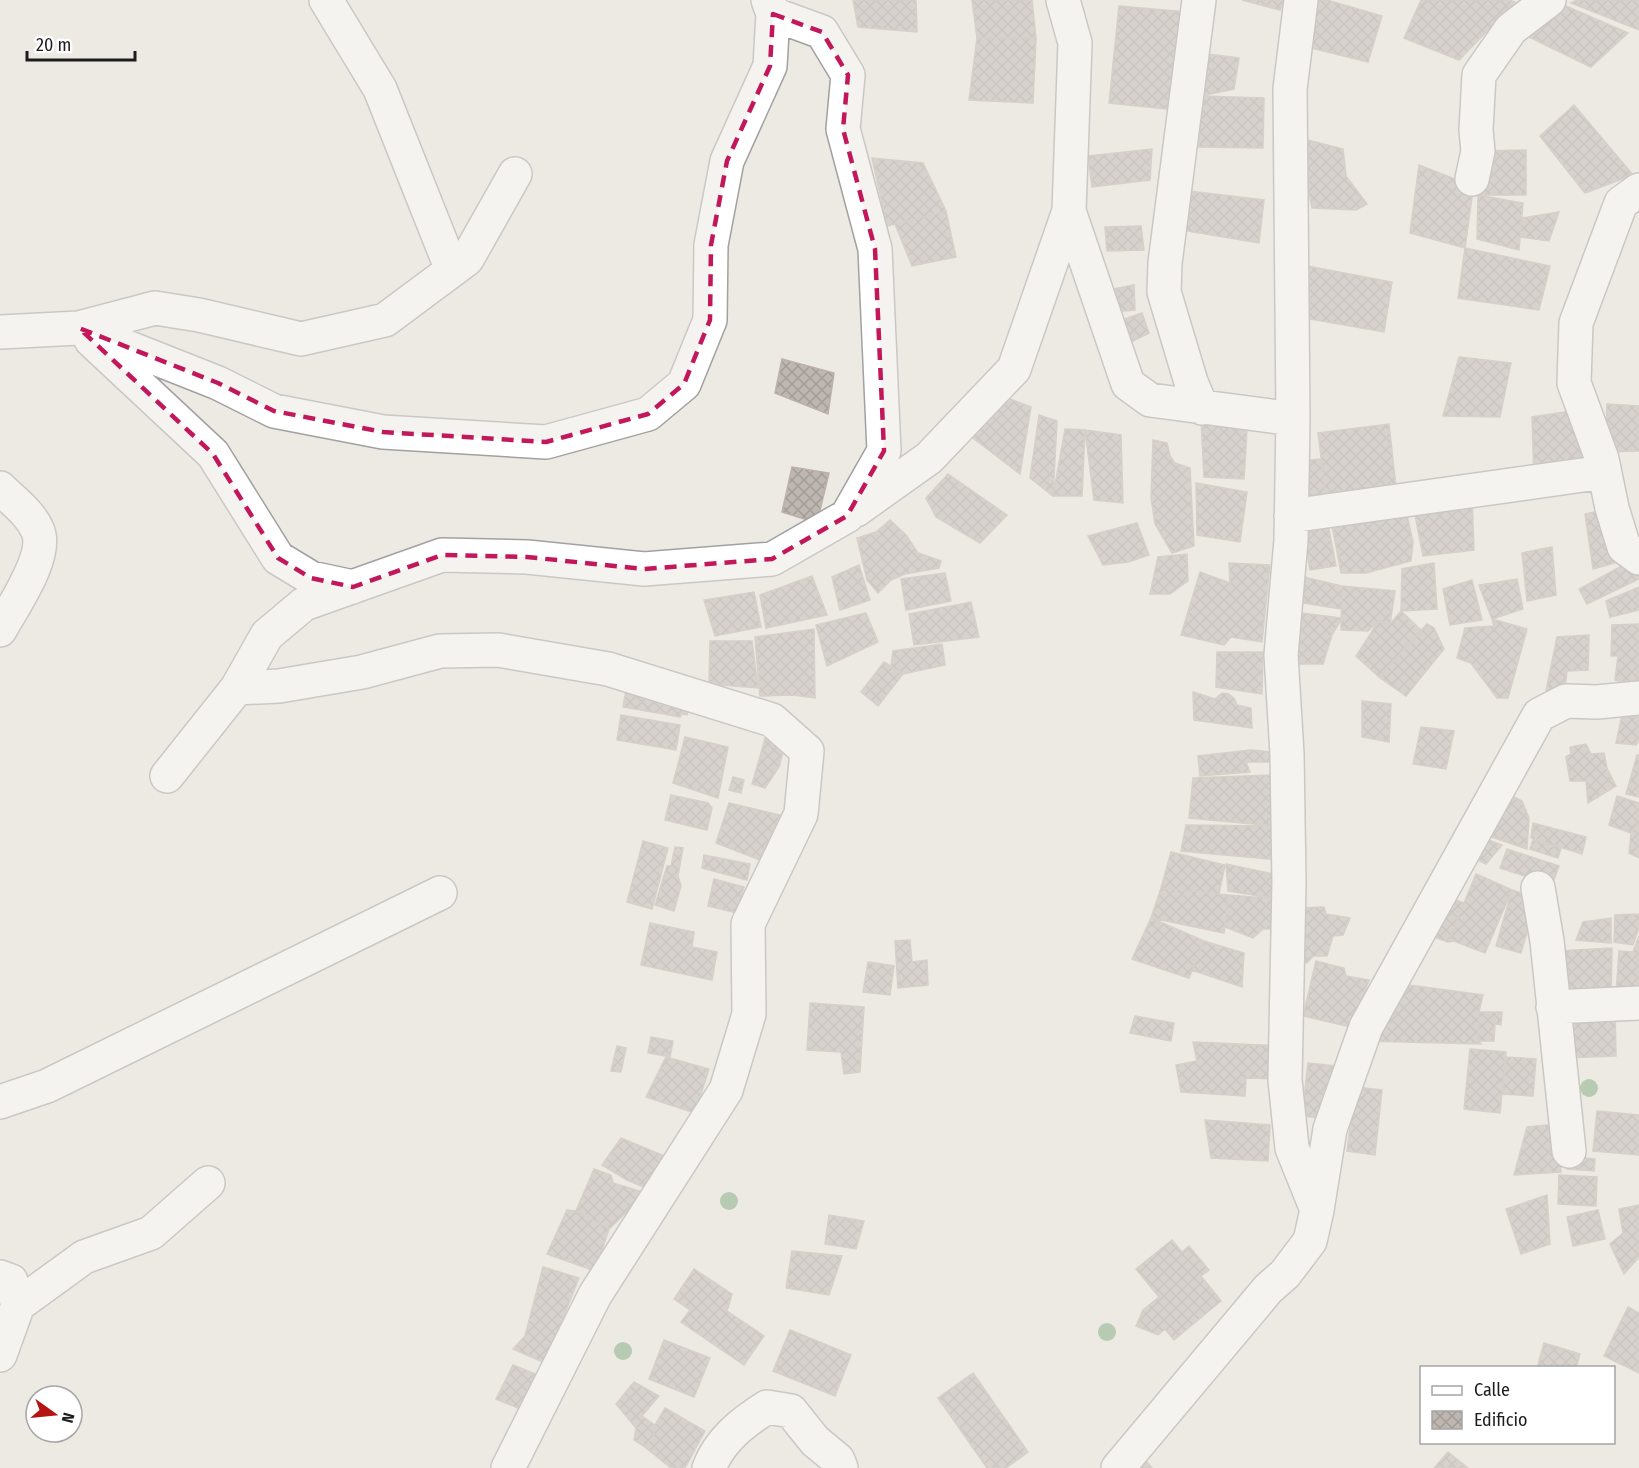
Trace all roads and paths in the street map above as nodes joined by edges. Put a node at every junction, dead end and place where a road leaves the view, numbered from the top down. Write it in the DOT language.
graph roads {
  1 [pos="326,0"];
  2 [pos="1063,0"];
  3 [pos="1198,0"];
  4 [pos="1301,0"];
  5 [pos="1549,0"];
  6 [pos="771,7"];
  7 [pos="515,174"];
  8 [pos="1472,179"];
  9 [pos="1639,190"];
  10 [pos="1069,211"];
  11 [pos="452,270"];
  12 [pos="79,328"];
  13 [pos="0,332"];
  14 [pos="1202,408"];
  15 [pos="1293,419"];
  16 [pos="1604,472"];
  17 [pos="0,488"];
  18 [pos="847,516"];
  19 [pos="1291,516"];
  20 [pos="1639,558"];
  21 [pos="353,587"];
  22 [pos="0,630"];
  23 [pos="237,688"];
  24 [pos="1639,698"];
  25 [pos="167,776"];
  26 [pos="1538,888"];
  27 [pos="440,893"];
  28 [pos="1639,1003"];
  29 [pos="1553,1007"];
  30 [pos="0,1102"];
  31 [pos="1569,1151"];
  32 [pos="208,1183"];
  33 [pos="1317,1210"];
  34 [pos="0,1277"];
  35 [pos="18,1305"];
  36 [pos="0,1355"];
  37 [pos="508,1468"];
  38 [pos="709,1468"];
  39 [pos="841,1468"];
  40 [pos="1118,1468"];
  1 -- 11 [label="street"];
  2 -- 10 [label="street"];
  3 -- 14 [label="street"];
  4 -- 15 [label="street"];
  5 -- 8 [label="street"];
  6 -- 12 [label="street"];
  6 -- 18 [label="street"];
  7 -- 11 [label="street"];
  9 -- 16 [label="street"];
  10 -- 14 [label="street"];
  10 -- 18 [label="street"];
  11 -- 12 [label="street"];
  12 -- 13 [label="street"];
  12 -- 21 [label="street"];
  14 -- 15 [label="street"];
  15 -- 19 [label="street"];
  16 -- 19 [label="street"];
  16 -- 20 [label="street"];
  17 -- 22 [label="street"];
  18 -- 21 [label="street"];
  19 -- 33 [label="street"];
  21 -- 23 [label="street"];
  23 -- 25 [label="street"];
  23 -- 37 [label="street"];
  24 -- 33 [label="street"];
  26 -- 29 [label="street"];
  27 -- 30 [label="street"];
  28 -- 29 [label="street"];
  29 -- 31 [label="street"];
  32 -- 35 [label="street"];
  33 -- 40 [label="street"];
  34 -- 35 [label="street"];
  35 -- 36 [label="street"];
  38 -- 39 [label="street"];
}
